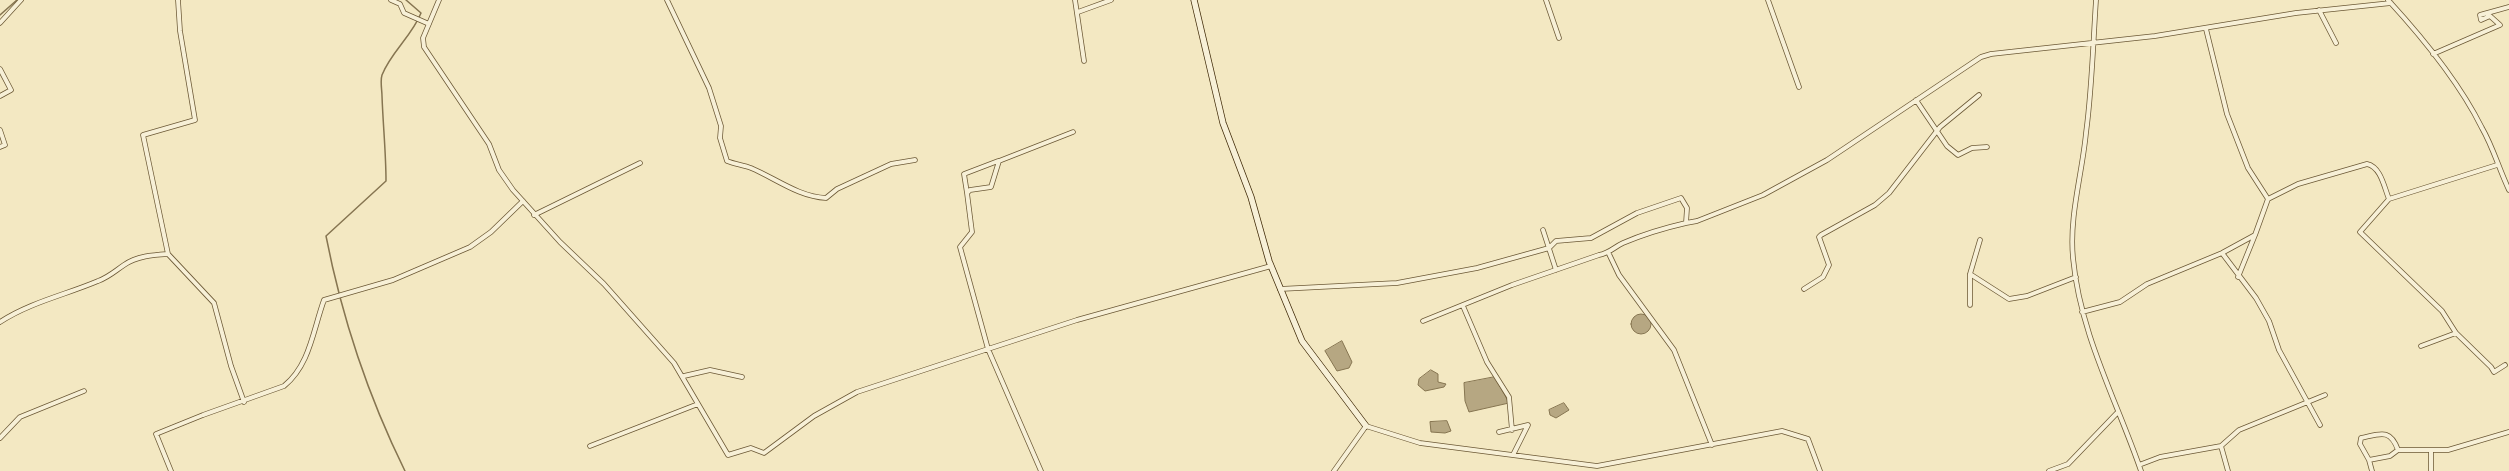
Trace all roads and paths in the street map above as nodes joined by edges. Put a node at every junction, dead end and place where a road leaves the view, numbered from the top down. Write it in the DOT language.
graph roads {
  1 [pos="21,0"];
  2 [pos="178,0"];
  3 [pos="391,0"];
  4 [pos="439,0"];
  5 [pos="667,0"];
  6 [pos="1075,0"];
  7 [pos="1111,0"];
  8 [pos="1194,0"];
  9 [pos="1546,0"];
  10 [pos="1768,0"];
  11 [pos="2096,0"];
  12 [pos="2389,1"];
  13 [pos="2509,7"];
  14 [pos="2319,10"];
  15 [pos="1078,12"];
  16 [pos="0,23"];
  17 [pos="429,24"];
  18 [pos="2206,29"];
  19 [pos="1559,38"];
  20 [pos="2093,41"];
  21 [pos="2336,43"];
  22 [pos="2433,54"];
  23 [pos="1084,61"];
  24 [pos="0,69"];
  25 [pos="1799,88"];
  26 [pos="1979,95"];
  27 [pos="0,96"];
  28 [pos="1916,100"];
  29 [pos="0,130"];
  30 [pos="1073,132"];
  31 [pos="1938,132"];
  32 [pos="0,147"];
  33 [pos="1987,147"];
  34 [pos="915,160"];
  35 [pos="999,161"];
  36 [pos="640,163"];
  37 [pos="2497,165"];
  38 [pos="2509,190"];
  39 [pos="967,193"];
  40 [pos="2268,199"];
  41 [pos="2389,199"];
  42 [pos="523,201"];
  43 [pos="534,215"];
  44 [pos="1686,223"];
  45 [pos="1543,230"];
  46 [pos="2255,235"];
  47 [pos="1980,240"];
  48 [pos="1549,248"];
  49 [pos="2222,253"];
  50 [pos="168,254"];
  51 [pos="1609,254"];
  52 [pos="1271,266"];
  53 [pos="1556,270"];
  54 [pos="1970,274"];
  55 [pos="2076,277"];
  56 [pos="2238,277"];
  57 [pos="1280,289"];
  58 [pos="1804,289"];
  59 [pos="1463,306"];
  60 [pos="1970,306"];
  61 [pos="2082,312"];
  62 [pos="1423,321"];
  63 [pos="0,322"];
  64 [pos="2456,333"];
  65 [pos="2421,346"];
  66 [pos="988,349"];
  67 [pos="2505,365"];
  68 [pos="684,376"];
  69 [pos="742,377"];
  70 [pos="84,391"];
  71 [pos="2325,395"];
  72 [pos="244,402"];
  73 [pos="698,404"];
  74 [pos="2308,404"];
  75 [pos="2117,413"];
  76 [pos="2320,425"];
  77 [pos="1366,426"];
  78 [pos="1512,430"];
  79 [pos="1499,432"];
  80 [pos="2509,432"];
  81 [pos="0,438"];
  82 [pos="1712,445"];
  83 [pos="590,446"];
  84 [pos="2221,446"];
  85 [pos="2398,450"];
  86 [pos="2431,450"];
  87 [pos="1513,455"];
  88 [pos="2369,460"];
  89 [pos="2139,465"];
  90 [pos="171,471"];
  91 [pos="1041,471"];
  92 [pos="1334,471"];
  93 [pos="1820,471"];
  94 [pos="2049,471"];
  95 [pos="2141,471"];
  96 [pos="2228,471"];
  97 [pos="2372,471"];
  98 [pos="2431,471"];
  1 -- 16 [label="street"];
  2 -- 50 [label="street"];
  3 -- 17 [label="street"];
  4 -- 17 [label="street"];
  5 -- 34 [label="street"];
  6 -- 15 [label="street"];
  7 -- 15 [label="street"];
  8 -- 52 [label="street"];
  9 -- 19 [label="street"];
  10 -- 25 [label="street"];
  11 -- 20 [label="street"];
  12 -- 14 [label="street"];
  12 -- 22 [label="street"];
  13 -- 22 [label="street"];
  14 -- 18 [label="street"];
  14 -- 21 [label="street"];
  15 -- 23 [label="street"];
  17 -- 42 [label="street"];
  18 -- 20 [label="street"];
  18 -- 40 [label="street"];
  20 -- 28 [label="street"];
  20 -- 55 [label="street"];
  22 -- 37 [label="street"];
  24 -- 27 [label="street"];
  26 -- 31 [label="street"];
  28 -- 31 [label="street"];
  28 -- 44 [label="street"];
  29 -- 32 [label="street"];
  30 -- 35 [label="street"];
  31 -- 33 [label="street"];
  31 -- 58 [label="street"];
  35 -- 39 [label="street"];
  35 -- 39 [label="street"];
  36 -- 43 [label="street"];
  37 -- 38 [label="street"];
  37 -- 41 [label="street"];
  39 -- 66 [label="street"];
  40 -- 41 [label="street"];
  40 -- 46 [label="street"];
  41 -- 64 [label="street"];
  42 -- 43 [label="street"];
  42 -- 72 [label="street"];
  43 -- 68 [label="street"];
  44 -- 48 [label="street"];
  44 -- 51 [label="street"];
  45 -- 48 [label="street"];
  46 -- 49 [label="street"];
  46 -- 56 [label="street"];
  47 -- 54 [label="street"];
  48 -- 53 [label="street"];
  48 -- 57 [label="street"];
  49 -- 56 [label="street"];
  49 -- 61 [label="street"];
  50 -- 63 [label="street"];
  50 -- 72 [label="street"];
  51 -- 53 [label="street"];
  51 -- 82 [label="street"];
  52 -- 57 [label="street"];
  52 -- 66 [label="street"];
  53 -- 59 [label="street"];
  54 -- 55 [label="street"];
  54 -- 60 [label="street"];
  55 -- 61 [label="street"];
  56 -- 74 [label="street"];
  57 -- 77 [label="street"];
  59 -- 62 [label="street"];
  59 -- 78 [label="street"];
  61 -- 75 [label="street"];
  64 -- 65 [label="street"];
  64 -- 67 [label="street"];
  66 -- 73 [label="street"];
  66 -- 91 [label="street"];
  68 -- 69 [label="street"];
  68 -- 73 [label="street"];
  70 -- 81 [label="street"];
  71 -- 74 [label="street"];
  72 -- 90 [label="street"];
  73 -- 83 [label="street"];
  74 -- 76 [label="street"];
  74 -- 84 [label="street"];
  75 -- 89 [label="street"];
  75 -- 94 [label="street"];
  77 -- 87 [label="street"];
  77 -- 92 [label="street"];
  78 -- 79 [label="street"];
  78 -- 87 [label="street"];
  80 -- 86 [label="street"];
  82 -- 87 [label="street"];
  82 -- 93 [label="street"];
  84 -- 89 [label="street"];
  84 -- 96 [label="street"];
  85 -- 86 [label="street"];
  85 -- 88 [label="street"];
  85 -- 88 [label="street"];
  86 -- 98 [label="street"];
  88 -- 97 [label="street"];
  89 -- 95 [label="street"];
}
